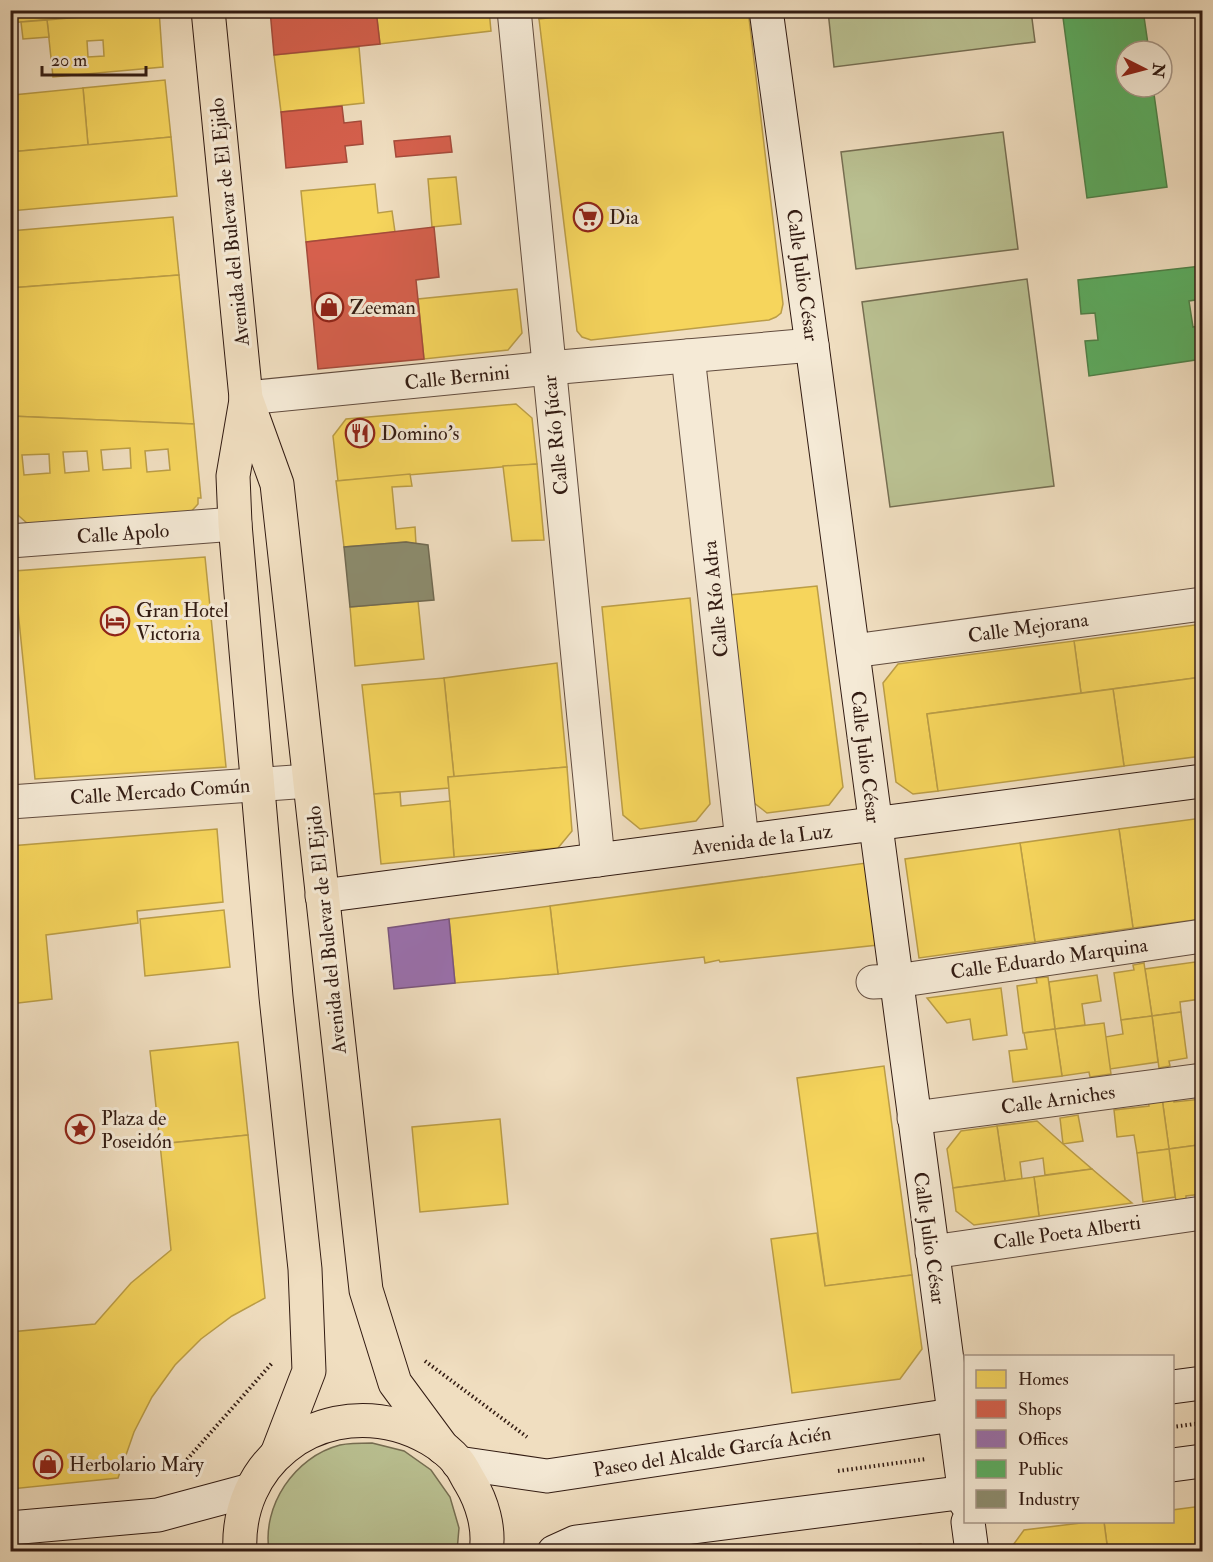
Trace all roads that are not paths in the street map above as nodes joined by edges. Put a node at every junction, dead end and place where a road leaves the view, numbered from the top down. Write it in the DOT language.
graph roads {
  1 [pos="208,10"];
  2 [pos="514,10"];
  3 [pos="766,10"];
  4 [pos="812,345"];
  5 [pos="688,356"];
  6 [pos="549,368"];
  7 [pos="246,398"];
  8 [pos="235,524"];
  9 [pos="10,541"];
  10 [pos="1203,604"];
  11 [pos="853,651"];
  12 [pos="309,781"];
  13 [pos="1203,781"];
  14 [pos="258,784"];
  15 [pos="10,802"];
  16 [pos="874,824"];
  17 [pos="742,842"];
  18 [pos="598,860"];
  19 [pos="322,896"];
  20 [pos="1203,936"];
  21 [pos="884,981"];
  22 [pos="1203,1080"];
  23 [pos="914,1118"];
  24 [pos="1203,1213"];
  25 [pos="932,1252"];
  26 [pos="1203,1383"];
  27 [pos="1174,1387"];
  28 [pos="960,1413"];
  29 [pos="277,1454"];
  30 [pos="451,1455"];
  31 [pos="1203,1461"];
  32 [pos="1174,1465"];
  33 [pos="964,1472"];
  34 [pos="251,1490"];
  35 [pos="964,1502"];
  36 [pos="969,1523"];
  37 [pos="10,1528"];
  38 [pos="240,1551"];
  39 [pos="486,1551"];
  40 [pos="554,1551"];
  41 [pos="972,1551"];
  1 -- 7 [label="main road, Avenida del Bulevar de El Ejido"];
  2 -- 6 [label="street, Calle Río Júcar"];
  3 -- 4 [label="street, Calle Julio César"];
  4 -- 5 [label="street, Calle Bernini"];
  4 -- 11 [label="street, Calle Julio César"];
  5 -- 6 [label="street, Calle Bernini"];
  5 -- 17 [label="street, Calle Río Adra"];
  6 -- 7 [label="street, Calle Bernini"];
  6 -- 18 [label="street, Calle Río Júcar"];
  7 -- 8 [label="main road, Avenida del Bulevar de El Ejido"];
  7 -- 12 [label="main road, Avenida del Bulevar de El Ejido"];
  8 -- 9 [label="street, Calle Apolo"];
  8 -- 14 [label="main road, Avenida del Bulevar de El Ejido"];
  10 -- 11 [label="street, Calle Mejorana"];
  11 -- 16 [label="street, Calle Julio César"];
  12 -- 14 [label="street, Calle Mercado Común"];
  12 -- 19 [label="main road, Avenida del Bulevar de El Ejido"];
  13 -- 16 [label="street, Avenida de la Luz"];
  14 -- 15 [label="street, Calle Mercado Común"];
  14 -- 29 [label="main road, Avenida del Bulevar de El Ejido"];
  16 -- 17 [label="street, Avenida de la Luz"];
  16 -- 21 [label="street, Calle Julio César"];
  17 -- 18 [label="street, Avenida de la Luz"];
  18 -- 19 [label="street, Avenida de la Luz"];
  19 -- 30 [label="main road, Avenida del Bulevar de El Ejido"];
  20 -- 21 [label="street, Calle Eduardo Marquina"];
  21 -- 23 [label="street, Calle Julio César"];
  22 -- 23 [label="street, Calle Arniches"];
  23 -- 25 [label="street, Calle Julio César"];
  24 -- 25 [label="street, Calle Poeta Alberti"];
  25 -- 28 [label="street, Calle Julio César"];
  26 -- 27 [label="street"];
  28 -- 30 [label="street, Paseo del Alcalde García Acién"];
  28 -- 33 [label="street, Calle Julio César"];
  29 -- 30 [label="main road"];
  29 -- 34 [label="main road"];
  30 -- 39 [label="main road, Avenida del Bulevar de El Ejido"];
  31 -- 32 [label="street"];
  34 -- 37 [label="street"];
  34 -- 38 [label="main road"];
  35 -- 40 [label="street"];
  36 -- 41 [label="street, Calle Julio César"];
}
